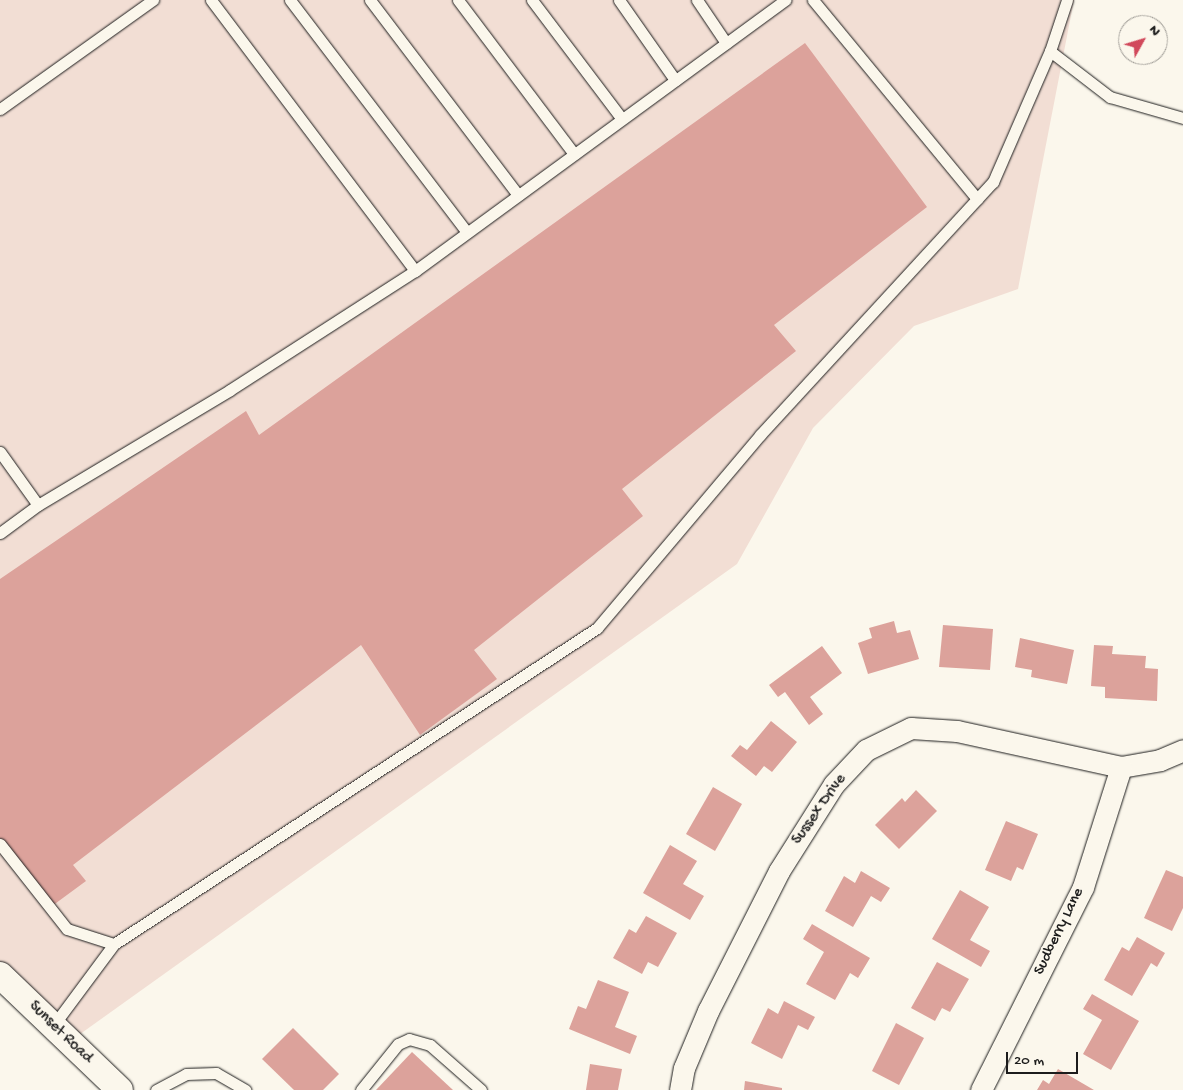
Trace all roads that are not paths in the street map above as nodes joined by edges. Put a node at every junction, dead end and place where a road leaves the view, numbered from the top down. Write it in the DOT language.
graph roads {
  1 [pos="153,0"];
  2 [pos="211,0"];
  3 [pos="290,0"];
  4 [pos="370,0"];
  5 [pos="458,0"];
  6 [pos="532,0"];
  7 [pos="619,0"];
  8 [pos="697,0"];
  9 [pos="812,0"];
  10 [pos="1067,0"];
  11 [pos="779,2"];
  12 [pos="726,43"];
  13 [pos="1050,52"];
  14 [pos="675,80"];
  15 [pos="0,109"];
  16 [pos="1183,118"];
  17 [pos="622,119"];
  18 [pos="574,154"];
  19 [pos="518,195"];
  20 [pos="977,199"];
  21 [pos="468,232"];
  22 [pos="415,271"];
  23 [pos="0,452"];
  24 [pos="38,505"];
  25 [pos="0,533"];
  26 [pos="1183,750"];
  27 [pos="1121,767"];
  28 [pos="0,844"];
  29 [pos="114,944"];
  30 [pos="0,975"];
  31 [pos="53,1026"];
  32 [pos="120,1090"];
  33 [pos="156,1090"];
  34 [pos="244,1090"];
  35 [pos="361,1090"];
  36 [pos="481,1090"];
  37 [pos="680,1090"];
  38 [pos="981,1090"];
  1 -- 15 [label="lane"];
  2 -- 22 [label="lane"];
  3 -- 21 [label="lane"];
  4 -- 19 [label="lane"];
  5 -- 18 [label="lane"];
  6 -- 17 [label="lane"];
  7 -- 14 [label="lane"];
  8 -- 12 [label="lane"];
  9 -- 20 [label="lane"];
  10 -- 13 [label="lane"];
  11 -- 12 [label="lane"];
  12 -- 14 [label="lane"];
  13 -- 16 [label="lane"];
  13 -- 20 [label="lane"];
  14 -- 17 [label="lane"];
  17 -- 18 [label="lane"];
  18 -- 19 [label="lane"];
  19 -- 21 [label="lane"];
  20 -- 29 [label="lane"];
  21 -- 22 [label="lane"];
  22 -- 24 [label="lane"];
  23 -- 24 [label="lane"];
  24 -- 25 [label="lane"];
  26 -- 27 [label="street, Sussex Drive"];
  27 -- 37 [label="street, Sussex Drive"];
  27 -- 38 [label="street, Sudberry Lane"];
  28 -- 29 [label="lane"];
  29 -- 31 [label="lane"];
  30 -- 31 [label="street, Sunset Road"];
  31 -- 32 [label="street, Sunset Road"];
  33 -- 34 [label="lane"];
  35 -- 36 [label="lane"];
}
